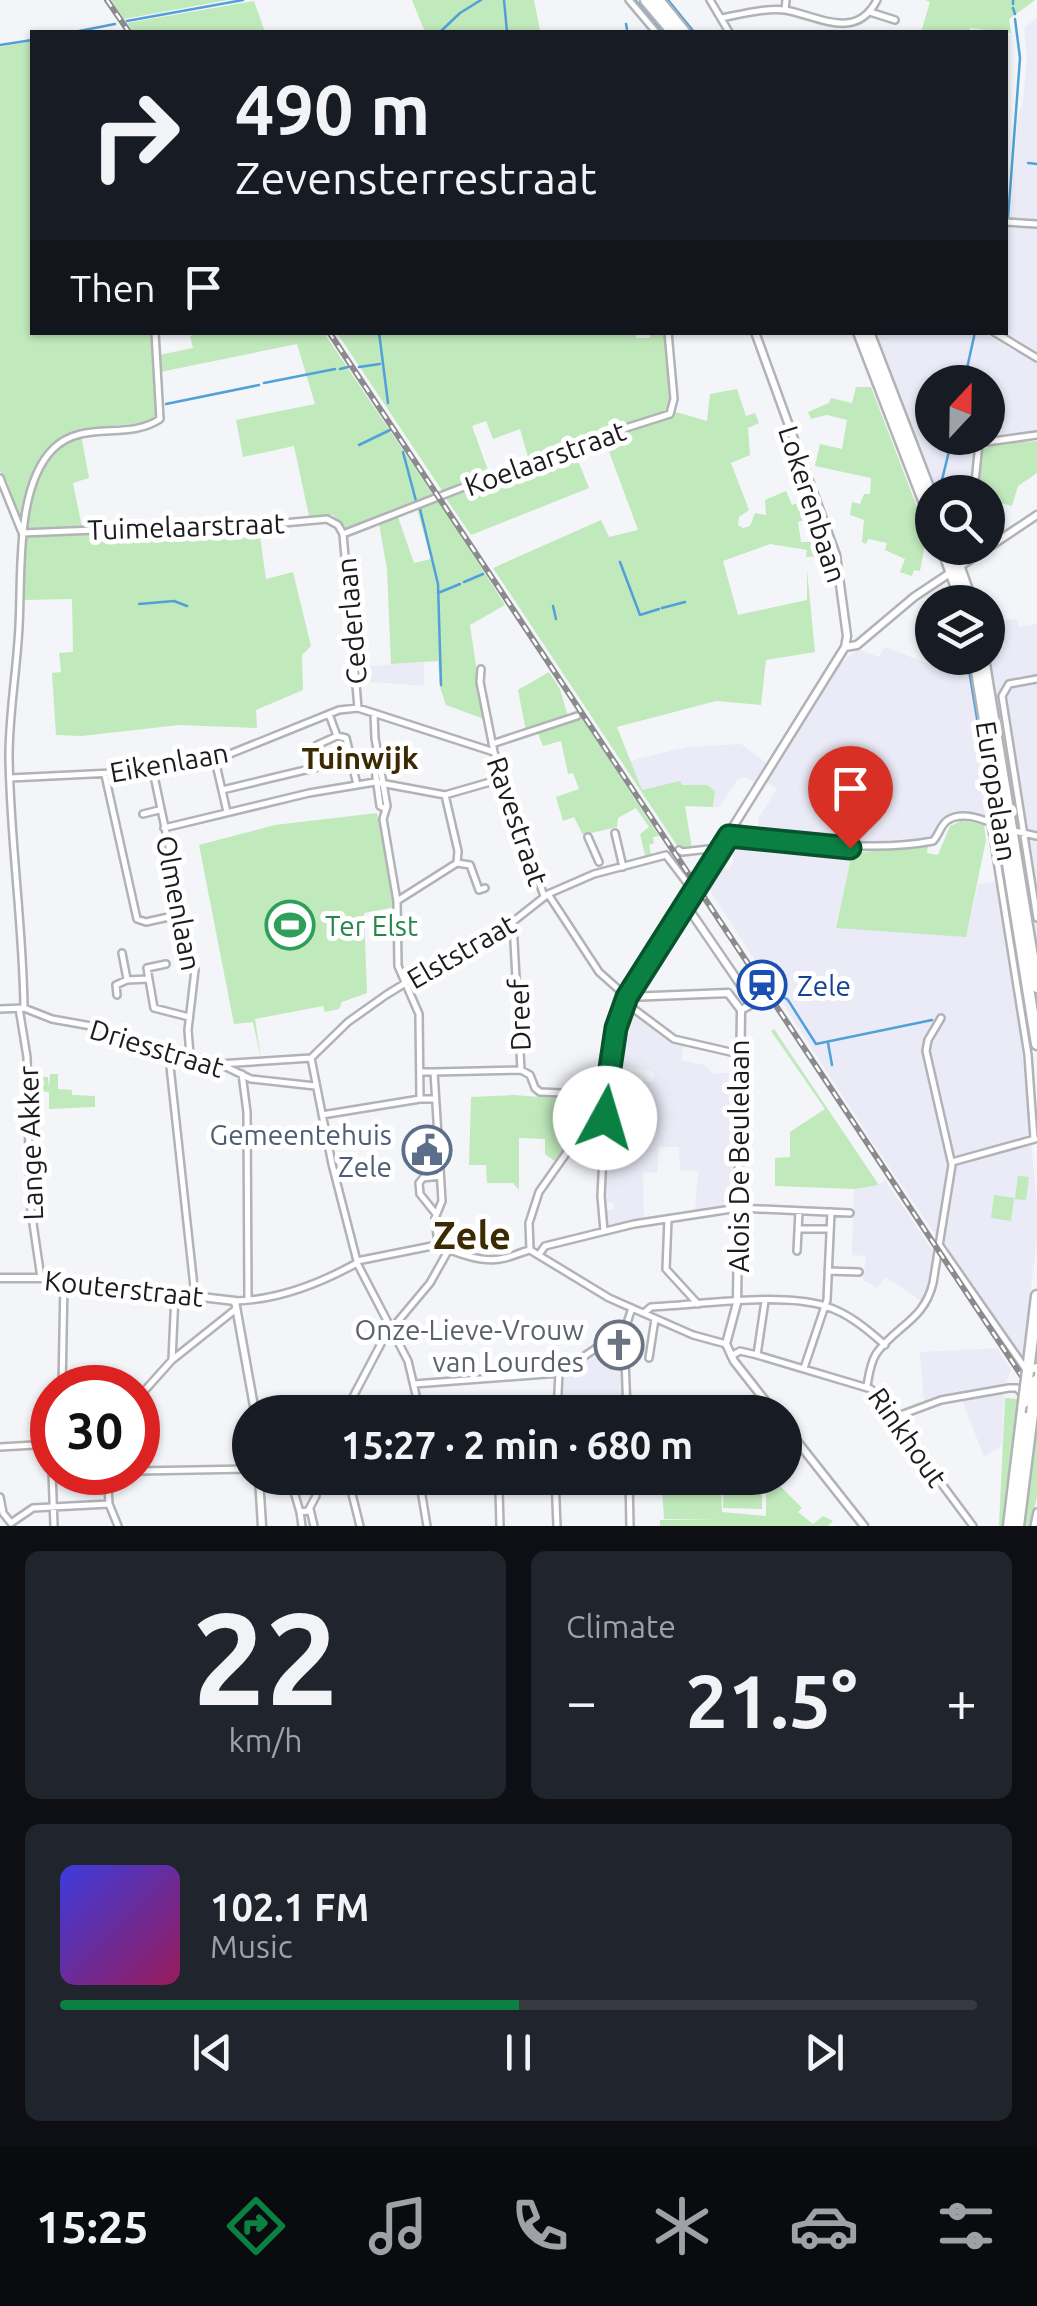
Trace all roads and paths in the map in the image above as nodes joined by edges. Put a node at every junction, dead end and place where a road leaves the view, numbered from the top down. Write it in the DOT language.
graph roads {
  1 [pos="629,0"];
  2 [pos="646,0"];
  3 [pos="658,0"];
  4 [pos="710,0"];
  5 [pos="786,0"];
  6 [pos="878,0"];
  7 [pos="785,10"];
  8 [pos="870,12"];
  9 [pos="722,18"];
  10 [pos="895,20"];
  11 [pos="654,30"];
  12 [pos="671,30"];
  13 [pos="682,30"];
  14 [pos="727,30"];
  15 [pos="1008,222"];
  16 [pos="1037,224"];
  17 [pos="155,335"];
  18 [pos="668,335"];
  19 [pos="756,335"];
  20 [pos="860,335"];
  21 [pos="869,335"];
  22 [pos="999,335"];
  23 [pos="1037,358"];
  24 [pos="1037,435"];
  25 [pos="923,475"];
  26 [pos="976,475"];
  27 [pos="915,476"];
  28 [pos="0,478"];
  29 [pos="1037,515"];
  30 [pos="22,533"];
  31 [pos="343,534"];
  32 [pos="1005,534"];
  33 [pos="953,565"];
  34 [pos="955,565"];
  35 [pos="959,565"];
  36 [pos="955,568"];
  37 [pos="958,585"];
  38 [pos="962,585"];
  39 [pos="845,647"];
  40 [pos="480,669"];
  41 [pos="977,675"];
  42 [pos="985,675"];
  43 [pos="1037,679"];
  44 [pos="358,708"];
  45 [pos="328,714"];
  46 [pos="374,714"];
  47 [pos="577,716"];
  48 [pos="337,736"];
  49 [pos="492,744"];
  50 [pos="317,745"];
  51 [pos="494,752"];
  52 [pos="378,758"];
  53 [pos="215,760"];
  54 [pos="350,760"];
  55 [pos="153,771"];
  56 [pos="105,774"];
  57 [pos="243,775"];
  58 [pos="10,778"];
  59 [pos="504,778"];
  60 [pos="375,782"];
  61 [pos="384,782"];
  62 [pos="356,785"];
  63 [pos="250,786"];
  64 [pos="222,790"];
  65 [pos="445,794"];
  66 [pos="384,808"];
  67 [pos="160,810"];
  68 [pos="228,812"];
  69 [pos="143,814"];
  70 [pos="164,828"];
  71 [pos="1007,828"];
  72 [pos="615,833"];
  73 [pos="729,836"];
  74 [pos="1037,836"];
  75 [pos="588,837"];
  76 [pos="722,848"];
  77 [pos="679,850"];
  78 [pos="457,862"];
  79 [pos="600,867"];
  80 [pos="622,867"];
  81 [pos="485,888"];
  82 [pos="694,893"];
  83 [pos="546,896"];
  84 [pos="398,901"];
  85 [pos="686,905"];
  86 [pos="182,914"];
  87 [pos="1037,918"];
  88 [pos="513,924"];
  89 [pos="122,953"];
  90 [pos="166,964"];
  91 [pos="148,978"];
  92 [pos="127,980"];
  93 [pos="407,981"];
  94 [pos="739,984"];
  95 [pos="1037,987"];
  96 [pos="728,992"];
  97 [pos="117,995"];
  98 [pos="626,1000"];
  99 [pos="21,1008"];
  100 [pos="0,1009"];
  101 [pos="741,1010"];
  102 [pos="189,1017"];
  103 [pos="941,1018"];
  104 [pos="1037,1044"];
  105 [pos="168,1048"];
  106 [pos="190,1054"];
  107 [pos="738,1054"];
  108 [pos="311,1058"];
  109 [pos="220,1064"];
  110 [pos="238,1064"];
  111 [pos="521,1070"];
  112 [pos="420,1072"];
  113 [pos="434,1072"];
  114 [pos="243,1076"];
  115 [pos="314,1086"];
  116 [pos="606,1095"];
  117 [pos="420,1099"];
  118 [pos="435,1099"];
  119 [pos="599,1108"];
  120 [pos="322,1115"];
  121 [pos="1036,1139"];
  122 [pos="952,1162"];
  123 [pos="440,1176"];
  124 [pos="738,1208"];
  125 [pos="798,1211"];
  126 [pos="830,1212"];
  127 [pos="850,1213"];
  128 [pos="436,1218"];
  129 [pos="668,1219"];
  130 [pos="798,1228"];
  131 [pos="830,1230"];
  132 [pos="604,1231"];
  133 [pos="438,1244"];
  134 [pos="940,1246"];
  135 [pos="448,1250"];
  136 [pos="530,1250"];
  137 [pos="797,1251"];
  138 [pos="540,1254"];
  139 [pos="357,1262"];
  140 [pos="828,1271"];
  141 [pos="859,1272"];
  142 [pos="0,1278"];
  143 [pos="41,1278"];
  144 [pos="64,1281"];
  145 [pos="174,1294"];
  146 [pos="195,1296"];
  147 [pos="1037,1296"];
  148 [pos="248,1300"];
  149 [pos="765,1301"];
  150 [pos="737,1303"];
  151 [pos="699,1304"];
  152 [pos="236,1305"];
  153 [pos="825,1306"];
  154 [pos="632,1308"];
  155 [pos="644,1314"];
  156 [pos="655,1319"];
  157 [pos="392,1330"];
  158 [pos="624,1336"];
  159 [pos="726,1344"];
  160 [pos="885,1344"];
  161 [pos="756,1355"];
  162 [pos="731,1356"];
  163 [pos="650,1358"];
  164 [pos="172,1360"];
  165 [pos="62,1365"];
  166 [pos="804,1368"];
  167 [pos="160,1373"];
  168 [pos="559,1374"];
  169 [pos="1034,1377"];
  170 [pos="414,1384"];
  171 [pos="867,1386"];
  172 [pos="253,1395"];
  173 [pos="354,1395"];
  174 [pos="416,1395"];
  175 [pos="558,1395"];
  176 [pos="627,1395"];
  177 [pos="761,1395"];
  178 [pos="1034,1415"];
  179 [pos="890,1419"];
  180 [pos="30,1446"];
  181 [pos="0,1448"];
  182 [pos="802,1448"];
  183 [pos="232,1470"];
  184 [pos="160,1471"];
  185 [pos="54,1495"];
  186 [pos="107,1495"];
  187 [pos="260,1495"];
  188 [pos="295,1495"];
  189 [pos="316,1495"];
  190 [pos="352,1495"];
  191 [pos="422,1495"];
  192 [pos="499,1495"];
  193 [pos="556,1495"];
  194 [pos="629,1495"];
  195 [pos="0,1497"];
  196 [pos="108,1504"];
  197 [pos="54,1506"];
  198 [pos="310,1509"];
  199 [pos="300,1512"];
  200 [pos="1037,1512"];
  201 [pos="969,1524"];
  202 [pos="11,1525"];
  203 [pos="54,1526"];
  204 [pos="118,1526"];
  205 [pos="262,1526"];
  206 [pos="302,1526"];
  207 [pos="314,1526"];
  208 [pos="360,1526"];
  209 [pos="426,1526"];
  210 [pos="500,1526"];
  211 [pos="557,1526"];
  212 [pos="630,1526"];
  213 [pos="864,1526"];
  214 [pos="1010,1526"];
  215 [pos="1018,1526"];
  216 [pos="1034,1526"];
  1 -- 11 [label="street"];
  2 -- 12 [label="highway"];
  3 -- 13 [label="highway"];
  4 -- 9 [label="street"];
  5 -- 7 [label="street"];
  6 -- 8 [label="street"];
  7 -- 8 [label="street"];
  7 -- 9 [label="street"];
  8 -- 10 [label="street"];
  9 -- 14 [label="street"];
  15 -- 16 [label="street"];
  17 -- 30 [label="street"];
  18 -- 31 [label="street, Koelaarstraat"];
  19 -- 39 [label="street, Lokerenbaan"];
  20 -- 27 [label="highway"];
  21 -- 25 [label="highway"];
  22 -- 23 [label="street"];
  24 -- 26 [label="street"];
  28 -- 30 [label="street"];
  29 -- 32 [label="street"];
  30 -- 31 [label="street, Tuimelaarstraat"];
  30 -- 58 [label="street, Lange Akker"];
  31 -- 44 [label="street, Cederlaan"];
  33 -- 36 [label="highway"];
  34 -- 36 [label="highway"];
  35 -- 36 [label="street"];
  36 -- 37 [label="highway"];
  36 -- 38 [label="highway"];
  36 -- 39 [label="street"];
  39 -- 73 [label="street"];
  40 -- 49 [label="street, Ravestraat"];
  41 -- 71 [label="highway, Europalaan"];
  42 -- 71 [label="highway, Europalaan"];
  43 -- 71 [label="street"];
  44 -- 45 [label="street, Eikenlaan"];
  44 -- 46 [label="street"];
  45 -- 48 [label="street"];
  45 -- 53 [label="street, Eikenlaan"];
  46 -- 51 [label="street"];
  46 -- 52 [label="street"];
  47 -- 49 [label="street, Ravestraat"];
  48 -- 50 [label="street"];
  48 -- 54 [label="street"];
  49 -- 51 [label="street, Ravestraat"];
  51 -- 59 [label="street, Ravestraat"];
  52 -- 60 [label="street"];
  52 -- 61 [label="street"];
  53 -- 55 [label="street, Eikenlaan"];
  53 -- 64 [label="street"];
  54 -- 62 [label="street"];
  54 -- 63 [label="street"];
  55 -- 56 [label="street, Eikenlaan"];
  55 -- 67 [label="street, Olmenlaan"];
  56 -- 58 [label="street, Eikenlaan"];
  56 -- 86 [label="street"];
  57 -- 63 [label="street"];
  58 -- 99 [label="street, Lange Akker"];
  59 -- 65 [label="street"];
  59 -- 83 [label="street, Ravestraat"];
  60 -- 61 [label="street"];
  60 -- 62 [label="street"];
  60 -- 66 [label="street"];
  61 -- 65 [label="street"];
  61 -- 66 [label="street"];
  62 -- 68 [label="street"];
  63 -- 64 [label="street"];
  64 -- 68 [label="street"];
  65 -- 78 [label="street"];
  66 -- 84 [label="street"];
  67 -- 69 [label="street, Olmenlaan"];
  67 -- 70 [label="street, Olmenlaan"];
  68 -- 70 [label="street"];
  70 -- 86 [label="street, Olmenlaan"];
  71 -- 73 [label="street"];
  71 -- 74 [label="street"];
  71 -- 87 [label="street"];
  71 -- 95 [label="highway, Europalaan"];
  71 -- 104 [label="highway, Europalaan"];
  71 -- 121 [label="street"];
  72 -- 80 [label="street"];
  73 -- 76 [label="street"];
  75 -- 79 [label="street"];
  76 -- 77 [label="street"];
  76 -- 82 [label="street"];
  78 -- 81 [label="street"];
  78 -- 84 [label="street"];
  79 -- 80 [label="street, Elststraat"];
  79 -- 83 [label="street, Elststraat"];
  80 -- 82 [label="street, Elststraat"];
  82 -- 85 [label="street"];
  83 -- 88 [label="street, Elststraat"];
  83 -- 98 [label="street, Ravestraat"];
  84 -- 93 [label="street"];
  85 -- 94 [label="street"];
  85 -- 98 [label="street"];
  86 -- 102 [label="street, Olmenlaan"];
  88 -- 93 [label="street, Elststraat"];
  88 -- 111 [label="street, Dreef"];
  89 -- 92 [label="street"];
  90 -- 91 [label="street"];
  91 -- 92 [label="street"];
  91 -- 102 [label="street"];
  92 -- 97 [label="street"];
  93 -- 108 [label="street, Elststraat"];
  93 -- 112 [label="street"];
  94 -- 96 [label="street"];
  94 -- 101 [label="street, Alois De Beulelaan"];
  96 -- 98 [label="street"];
  96 -- 101 [label="street"];
  98 -- 107 [label="street, Ravestraat"];
  98 -- 116 [label="street"];
  99 -- 100 [label="street, Driesstraat"];
  99 -- 105 [label="street, Driesstraat"];
  99 -- 143 [label="street, Lange Akker"];
  101 -- 107 [label="street, Alois De Beulelaan"];
  102 -- 106 [label="street, Olmenlaan"];
  103 -- 122 [label="street"];
  105 -- 106 [label="street, Driesstraat"];
  105 -- 146 [label="street"];
  106 -- 109 [label="street, Driesstraat"];
  107 -- 124 [label="street, Alois De Beulelaan"];
  108 -- 110 [label="street"];
  108 -- 115 [label="street"];
  109 -- 110 [label="street"];
  109 -- 114 [label="street, Driesstraat"];
  110 -- 114 [label="street"];
  111 -- 113 [label="street"];
  111 -- 116 [label="street, Dreef"];
  112 -- 113 [label="street"];
  112 -- 117 [label="street"];
  113 -- 118 [label="street"];
  114 -- 115 [label="street, Driesstraat"];
  114 -- 148 [label="street"];
  115 -- 120 [label="street"];
  116 -- 119 [label="street"];
  117 -- 118 [label="street"];
  117 -- 120 [label="street"];
  118 -- 123 [label="street"];
  119 -- 132 [label="street"];
  119 -- 136 [label="street"];
  120 -- 139 [label="street"];
  121 -- 122 [label="street"];
  122 -- 134 [label="street"];
  123 -- 128 [label="street"];
  123 -- 128 [label="street"];
  124 -- 125 [label="street"];
  124 -- 129 [label="street"];
  124 -- 150 [label="street, Alois De Beulelaan"];
  125 -- 126 [label="street"];
  125 -- 130 [label="street"];
  126 -- 127 [label="street"];
  126 -- 131 [label="street"];
  128 -- 133 [label="street"];
  129 -- 132 [label="street"];
  129 -- 151 [label="street"];
  130 -- 131 [label="street"];
  130 -- 137 [label="street"];
  131 -- 140 [label="street"];
  132 -- 138 [label="street"];
  133 -- 135 [label="street"];
  133 -- 139 [label="street, Kouterstraat"];
  134 -- 160 [label="street"];
  134 -- 169 [label="street"];
  135 -- 136 [label="street"];
  135 -- 157 [label="street"];
  136 -- 138 [label="street"];
  138 -- 154 [label="street"];
  139 -- 148 [label="street, Kouterstraat"];
  139 -- 157 [label="street"];
  140 -- 141 [label="street"];
  140 -- 153 [label="street"];
  142 -- 143 [label="street, Kouterstraat"];
  143 -- 144 [label="street, Kouterstraat"];
  144 -- 145 [label="street, Kouterstraat"];
  144 -- 165 [label="street"];
  145 -- 146 [label="street, Kouterstraat"];
  145 -- 164 [label="street"];
  146 -- 152 [label="street, Kouterstraat"];
  147 -- 169 [label="highway"];
  148 -- 152 [label="street, Kouterstraat"];
  149 -- 150 [label="street"];
  149 -- 153 [label="street"];
  149 -- 161 [label="street"];
  150 -- 151 [label="street"];
  150 -- 159 [label="street, Alois De Beulelaan"];
  151 -- 155 [label="street"];
  152 -- 164 [label="street"];
  152 -- 172 [label="street"];
  153 -- 160 [label="street"];
  153 -- 166 [label="street"];
  154 -- 155 [label="street"];
  154 -- 158 [label="street"];
  155 -- 156 [label="street"];
  156 -- 159 [label="street"];
  156 -- 163 [label="street"];
  157 -- 170 [label="street"];
  157 -- 173 [label="street"];
  158 -- 168 [label="street"];
  158 -- 176 [label="street"];
  159 -- 162 [label="street"];
  160 -- 171 [label="street, Rinkhout"];
  161 -- 162 [label="street"];
  161 -- 166 [label="street"];
  162 -- 177 [label="street"];
  164 -- 167 [label="street"];
  166 -- 171 [label="street"];
  168 -- 170 [label="street"];
  168 -- 175 [label="street"];
  169 -- 178 [label="highway, bridge"];
  169 -- 214 [label="highway, bridge"];
  170 -- 174 [label="street"];
  171 -- 179 [label="street, Rinkhout"];
  178 -- 179 [label="street"];
  178 -- 215 [label="highway"];
  179 -- 201 [label="street, Rinkhout"];
  180 -- 181 [label="street"];
  182 -- 213 [label="street"];
  183 -- 184 [label="street"];
  185 -- 197 [label="street"];
  186 -- 196 [label="street"];
  187 -- 205 [label="street"];
  188 -- 199 [label="street"];
  189 -- 198 [label="street"];
  190 -- 208 [label="street"];
  191 -- 209 [label="street"];
  192 -- 210 [label="street"];
  193 -- 211 [label="street"];
  194 -- 212 [label="street"];
  195 -- 202 [label="street"];
  196 -- 197 [label="street"];
  196 -- 204 [label="street"];
  197 -- 202 [label="street"];
  197 -- 203 [label="street"];
  198 -- 199 [label="street"];
  198 -- 207 [label="street"];
  199 -- 206 [label="street"];
  200 -- 216 [label="street"];
}
